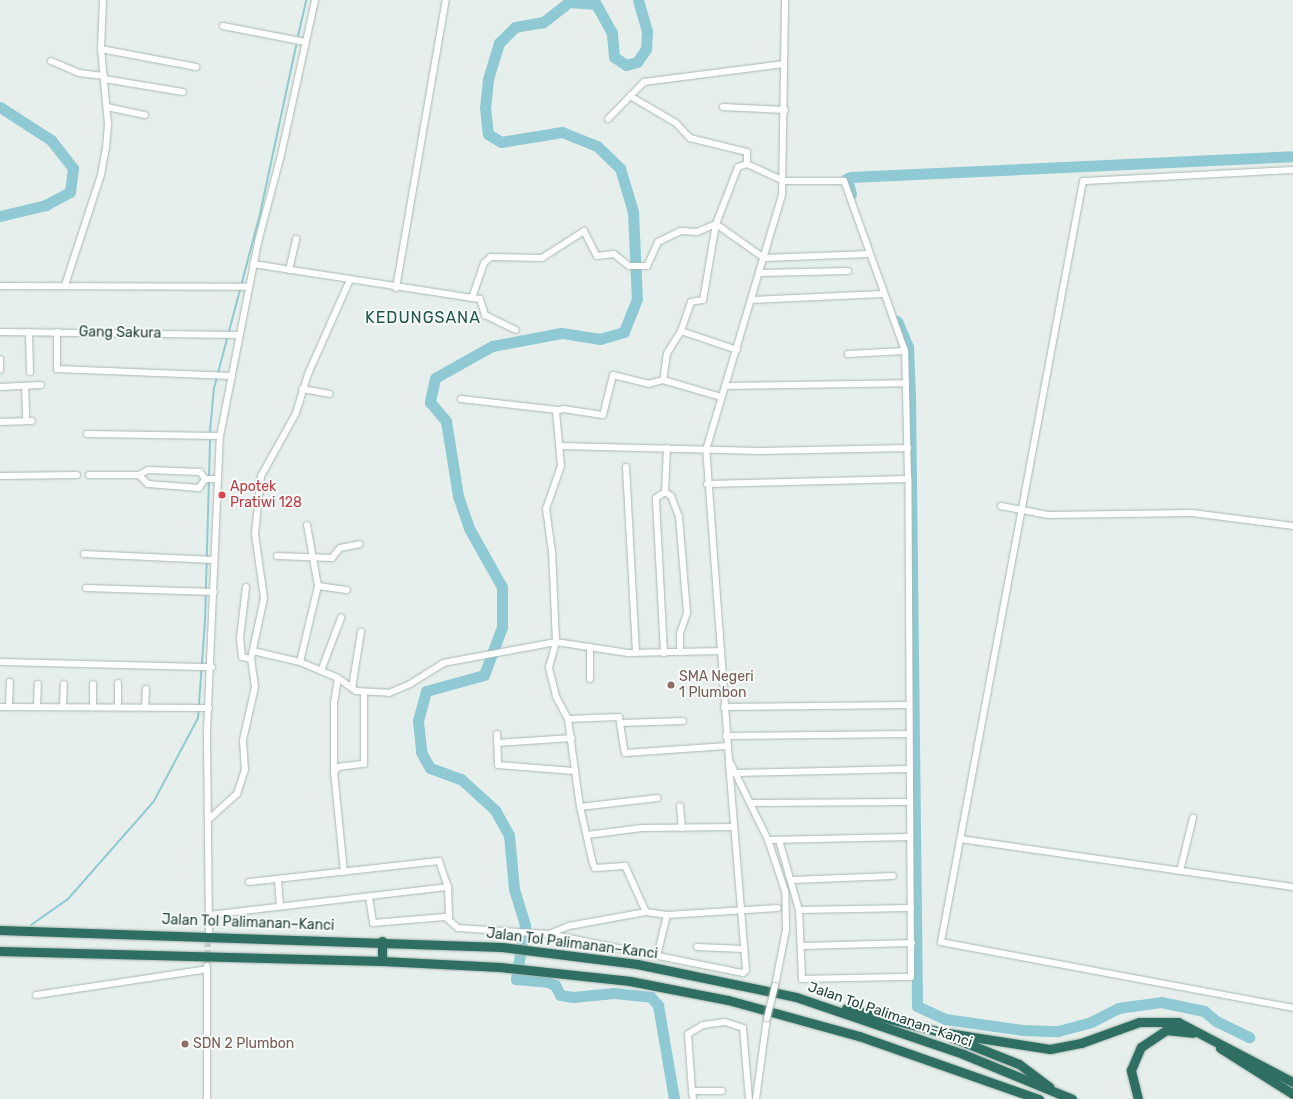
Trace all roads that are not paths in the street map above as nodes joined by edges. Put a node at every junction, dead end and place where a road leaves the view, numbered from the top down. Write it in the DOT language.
graph roads {
  1 [pos="103,0"];
  2 [pos="315,0"];
  3 [pos="446,0"];
  4 [pos="785,0"];
  5 [pos="223,26"];
  6 [pos="305,42"];
  7 [pos="100,49"];
  8 [pos="51,61"];
  9 [pos="784,64"];
  10 [pos="196,67"];
  11 [pos="104,77"];
  12 [pos="183,92"];
  13 [pos="630,96"];
  14 [pos="107,107"];
  15 [pos="723,107"];
  16 [pos="785,110"];
  17 [pos="145,115"];
  18 [pos="608,119"];
  19 [pos="747,164"];
  20 [pos="1293,170"];
  21 [pos="784,181"];
  22 [pos="716,224"];
  23 [pos="296,239"];
  24 [pos="869,254"];
  25 [pos="764,258"];
  26 [pos="253,264"];
  27 [pos="290,270"];
  28 [pos="848,271"];
  29 [pos="760,273"];
  30 [pos="349,282"];
  31 [pos="64,285"];
  32 [pos="0,286"];
  33 [pos="245,286"];
  34 [pos="396,288"];
  35 [pos="883,294"];
  36 [pos="472,298"];
  37 [pos="751,300"];
  38 [pos="516,330"];
  39 [pos="681,331"];
  40 [pos="0,332"];
  41 [pos="29,332"];
  42 [pos="57,332"];
  43 [pos="236,334"];
  44 [pos="737,350"];
  45 [pos="905,351"];
  46 [pos="848,354"];
  47 [pos="0,359"];
  48 [pos="0,370"];
  49 [pos="30,372"];
  50 [pos="232,376"];
  51 [pos="663,380"];
  52 [pos="906,382"];
  53 [pos="41,385"];
  54 [pos="25,386"];
  55 [pos="725,386"];
  56 [pos="0,387"];
  57 [pos="302,389"];
  58 [pos="330,394"];
  59 [pos="721,397"];
  60 [pos="461,399"];
  61 [pos="557,410"];
  62 [pos="0,422"];
  63 [pos="87,434"];
  64 [pos="220,436"];
  65 [pos="560,446"];
  66 [pos="668,448"];
  67 [pos="908,448"];
  68 [pos="706,450"];
  69 [pos="626,467"];
  70 [pos="77,475"];
  71 [pos="89,475"];
  72 [pos="139,475"];
  73 [pos="0,476"];
  74 [pos="211,479"];
  75 [pos="908,479"];
  76 [pos="707,484"];
  77 [pos="665,492"];
  78 [pos="1001,506"];
  79 [pos="1023,510"];
  80 [pos="308,525"];
  81 [pos="1293,526"];
  82 [pos="360,544"];
  83 [pos="84,554"];
  84 [pos="314,555"];
  85 [pos="276,556"];
  86 [pos="212,560"];
  87 [pos="318,586"];
  88 [pos="246,587"];
  89 [pos="86,588"];
  90 [pos="347,590"];
  91 [pos="208,592"];
  92 [pos="341,618"];
  93 [pos="360,632"];
  94 [pos="556,642"];
  95 [pos="590,647"];
  96 [pos="253,651"];
  97 [pos="721,651"];
  98 [pos="680,652"];
  99 [pos="664,653"];
  100 [pos="636,654"];
  101 [pos="251,659"];
  102 [pos="2,662"];
  103 [pos="300,662"];
  104 [pos="209,667"];
  105 [pos="321,671"];
  106 [pos="338,678"];
  107 [pos="590,679"];
  108 [pos="10,682"];
  109 [pos="118,683"];
  110 [pos="38,684"];
  111 [pos="64,684"];
  112 [pos="92,684"];
  113 [pos="352,688"];
  114 [pos="146,689"];
  115 [pos="364,693"];
  116 [pos="908,705"];
  117 [pos="0,707"];
  118 [pos="9,707"];
  119 [pos="37,707"];
  120 [pos="63,707"];
  121 [pos="93,707"];
  122 [pos="118,707"];
  123 [pos="145,707"];
  124 [pos="724,707"];
  125 [pos="207,708"];
  126 [pos="568,719"];
  127 [pos="683,721"];
  128 [pos="621,723"];
  129 [pos="497,734"];
  130 [pos="909,734"];
  131 [pos="726,736"];
  132 [pos="572,738"];
  133 [pos="497,743"];
  134 [pos="727,746"];
  135 [pos="729,760"];
  136 [pos="908,769"];
  137 [pos="334,770"];
  138 [pos="574,771"];
  139 [pos="736,773"];
  140 [pos="657,798"];
  141 [pos="908,802"];
  142 [pos="752,803"];
  143 [pos="680,806"];
  144 [pos="580,807"];
  145 [pos="1194,818"];
  146 [pos="209,819"];
  147 [pos="734,827"];
  148 [pos="682,828"];
  149 [pos="587,835"];
  150 [pos="909,837"];
  151 [pos="960,839"];
  152 [pos="768,840"];
  153 [pos="779,840"];
  154 [pos="1180,871"];
  155 [pos="344,872"];
  156 [pos="893,876"];
  157 [pos="278,879"];
  158 [pos="792,880"];
  159 [pos="249,882"];
  160 [pos="448,887"];
  161 [pos="1293,887"];
  162 [pos="369,896"];
  163 [pos="280,906"];
  164 [pos="778,908"];
  165 [pos="911,908"];
  166 [pos="799,910"];
  167 [pos="741,911"];
  168 [pos="646,912"];
  169 [pos="209,915"];
  170 [pos="666,915"];
  171 [pos="449,918"];
  172 [pos="0,930"];
  173 [pos="209,931"];
  174 [pos="549,934"];
  175 [pos="382,941"];
  176 [pos="912,943"];
  177 [pos="802,946"];
  178 [pos="697,947"];
  179 [pos="744,949"];
  180 [pos="0,951"];
  181 [pos="657,956"];
  182 [pos="382,961"];
  183 [pos="36,995"];
  184 [pos="796,997"];
  185 [pos="1293,1008"];
  186 [pos="941,1032"];
  187 [pos="1293,1082"];
  188 [pos="692,1091"];
  189 [pos="722,1091"];
  190 [pos="1056,1093"];
  191 [pos="1293,1094"];
  192 [pos="207,1099"];
  193 [pos="693,1099"];
  194 [pos="749,1099"];
  195 [pos="756,1099"];
  196 [pos="1039,1099"];
  197 [pos="1072,1099"];
  198 [pos="1138,1099"];
  1 -- 7 [label="street"];
  2 -- 6 [label="street"];
  3 -- 34 [label="street"];
  4 -- 9 [label="street"];
  5 -- 6 [label="street"];
  6 -- 26 [label="street"];
  7 -- 10 [label="street"];
  7 -- 11 [label="street"];
  8 -- 11 [label="street"];
  9 -- 13 [label="street"];
  9 -- 16 [label="street"];
  11 -- 12 [label="street"];
  11 -- 14 [label="street"];
  13 -- 18 [label="street"];
  13 -- 19 [label="street"];
  14 -- 17 [label="street"];
  14 -- 31 [label="street"];
  15 -- 16 [label="street"];
  16 -- 21 [label="street"];
  19 -- 21 [label="street"];
  19 -- 22 [label="street"];
  20 -- 79 [label="street"];
  21 -- 24 [label="street"];
  21 -- 25 [label="street"];
  22 -- 25 [label="street"];
  22 -- 36 [label="street"];
  22 -- 39 [label="street"];
  23 -- 27 [label="street"];
  24 -- 25 [label="street"];
  24 -- 35 [label="street"];
  25 -- 29 [label="street"];
  26 -- 27 [label="street"];
  26 -- 33 [label="street"];
  27 -- 30 [label="street"];
  28 -- 29 [label="street"];
  29 -- 37 [label="street"];
  30 -- 34 [label="street"];
  30 -- 57 [label="street"];
  31 -- 32 [label="street"];
  31 -- 33 [label="street"];
  33 -- 43 [label="street"];
  34 -- 36 [label="street"];
  35 -- 37 [label="street"];
  35 -- 45 [label="street"];
  36 -- 38 [label="street"];
  37 -- 44 [label="street"];
  39 -- 44 [label="street"];
  39 -- 51 [label="street"];
  40 -- 41 [label="street, Gang Sakura"];
  41 -- 42 [label="street, Gang Sakura"];
  41 -- 49 [label="street"];
  42 -- 43 [label="street, Gang Sakura"];
  42 -- 50 [label="street"];
  43 -- 50 [label="street"];
  44 -- 55 [label="street"];
  45 -- 46 [label="street"];
  45 -- 52 [label="street"];
  47 -- 48 [label="street"];
  50 -- 64 [label="street"];
  51 -- 59 [label="street"];
  51 -- 61 [label="street"];
  52 -- 55 [label="street"];
  52 -- 67 [label="street"];
  53 -- 54 [label="street"];
  54 -- 56 [label="street"];
  54 -- 62 [label="street"];
  55 -- 59 [label="street"];
  57 -- 58 [label="street"];
  57 -- 96 [label="street"];
  59 -- 68 [label="street"];
  60 -- 61 [label="street"];
  61 -- 65 [label="street"];
  63 -- 64 [label="street"];
  64 -- 74 [label="street"];
  65 -- 66 [label="street"];
  65 -- 94 [label="street"];
  66 -- 68 [label="street"];
  66 -- 77 [label="street"];
  67 -- 68 [label="street"];
  67 -- 75 [label="street"];
  68 -- 76 [label="street"];
  69 -- 100 [label="street"];
  70 -- 73 [label="street"];
  71 -- 72 [label="street"];
  72 -- 74 [label="street"];
  72 -- 74 [label="street"];
  74 -- 86 [label="street"];
  75 -- 76 [label="street"];
  75 -- 116 [label="street"];
  76 -- 97 [label="street"];
  77 -- 98 [label="street"];
  77 -- 99 [label="street"];
  78 -- 79 [label="street"];
  79 -- 81 [label="street"];
  79 -- 151 [label="street"];
  80 -- 84 [label="street"];
  82 -- 84 [label="street"];
  83 -- 86 [label="street"];
  84 -- 85 [label="street"];
  84 -- 87 [label="street"];
  86 -- 91 [label="street"];
  87 -- 90 [label="street"];
  87 -- 103 [label="street"];
  88 -- 101 [label="street"];
  89 -- 91 [label="street"];
  91 -- 104 [label="street"];
  92 -- 105 [label="street"];
  93 -- 113 [label="street"];
  94 -- 95 [label="street"];
  94 -- 115 [label="street"];
  94 -- 126 [label="street"];
  95 -- 100 [label="street"];
  95 -- 107 [label="street"];
  96 -- 101 [label="street"];
  96 -- 103 [label="street"];
  97 -- 98 [label="street"];
  97 -- 124 [label="street"];
  98 -- 99 [label="street"];
  99 -- 100 [label="street"];
  101 -- 146 [label="street"];
  102 -- 104 [label="street"];
  103 -- 105 [label="street"];
  104 -- 125 [label="street"];
  105 -- 106 [label="street"];
  106 -- 113 [label="street"];
  106 -- 137 [label="street"];
  108 -- 118 [label="street"];
  109 -- 122 [label="street"];
  110 -- 119 [label="street"];
  111 -- 120 [label="street"];
  112 -- 121 [label="street"];
  113 -- 115 [label="street"];
  114 -- 123 [label="street"];
  115 -- 137 [label="street"];
  116 -- 124 [label="street"];
  116 -- 130 [label="street"];
  117 -- 118 [label="street"];
  118 -- 119 [label="street"];
  119 -- 120 [label="street"];
  120 -- 121 [label="street"];
  121 -- 122 [label="street"];
  122 -- 123 [label="street"];
  123 -- 125 [label="street"];
  124 -- 131 [label="street"];
  125 -- 146 [label="street"];
  126 -- 128 [label="street"];
  126 -- 132 [label="street"];
  127 -- 128 [label="street"];
  128 -- 134 [label="street"];
  129 -- 133 [label="street"];
  130 -- 131 [label="street"];
  130 -- 136 [label="street"];
  131 -- 134 [label="street"];
  132 -- 133 [label="street"];
  132 -- 138 [label="street"];
  133 -- 138 [label="street"];
  134 -- 135 [label="street"];
  135 -- 139 [label="street"];
  135 -- 147 [label="street"];
  136 -- 139 [label="street"];
  136 -- 141 [label="street"];
  137 -- 155 [label="street"];
  138 -- 144 [label="street"];
  139 -- 142 [label="street"];
  140 -- 144 [label="street"];
  141 -- 142 [label="street"];
  141 -- 150 [label="street"];
  142 -- 152 [label="street"];
  143 -- 148 [label="street"];
  144 -- 149 [label="street"];
  145 -- 154 [label="street"];
  146 -- 169 [label="street"];
  147 -- 148 [label="street"];
  147 -- 167 [label="street"];
  148 -- 149 [label="street"];
  149 -- 168 [label="street"];
  150 -- 153 [label="street"];
  150 -- 165 [label="street"];
  151 -- 154 [label="street"];
  151 -- 185 [label="street"];
  152 -- 153 [label="street"];
  152 -- 195 [label="street, bridge"];
  153 -- 158 [label="street"];
  154 -- 161 [label="street"];
  155 -- 157 [label="street"];
  155 -- 160 [label="street"];
  156 -- 158 [label="street"];
  157 -- 159 [label="street"];
  157 -- 163 [label="street"];
  158 -- 166 [label="street"];
  160 -- 162 [label="street"];
  160 -- 171 [label="street"];
  162 -- 163 [label="street"];
  162 -- 171 [label="street"];
  163 -- 169 [label="street"];
  164 -- 167 [label="street"];
  165 -- 166 [label="street"];
  165 -- 176 [label="street"];
  166 -- 177 [label="street"];
  167 -- 170 [label="street"];
  167 -- 179 [label="street"];
  168 -- 170 [label="street"];
  168 -- 174 [label="street"];
  169 -- 173 [label="street"];
  170 -- 181 [label="street"];
  171 -- 174 [label="street"];
  172 -- 175 [label="highway, Jalan Tol Palimanan–Kanci"];
  174 -- 181 [label="street"];
  175 -- 182 [label="highway"];
  175 -- 184 [label="highway, Jalan Tol Palimanan–Kanci"];
  176 -- 177 [label="street"];
  176 -- 177 [label="street"];
  178 -- 179 [label="street"];
  179 -- 181 [label="street"];
  180 -- 182 [label="highway, Jalan Tol Palimanan–Kanci"];
  182 -- 196 [label="highway, Jalan Tol Palimanan–Kanci"];
  183 -- 192 [label="street"];
  184 -- 186 [label="highway"];
  184 -- 190 [label="highway, Jalan Tol Palimanan–Kanci"];
  186 -- 187 [label="highway"];
  186 -- 190 [label="highway"];
  188 -- 189 [label="street"];
  188 -- 193 [label="street"];
  188 -- 194 [label="street"];
  190 -- 197 [label="highway, Jalan Tol Palimanan–Kanci"];
  191 -- 198 [label="highway"];
}
